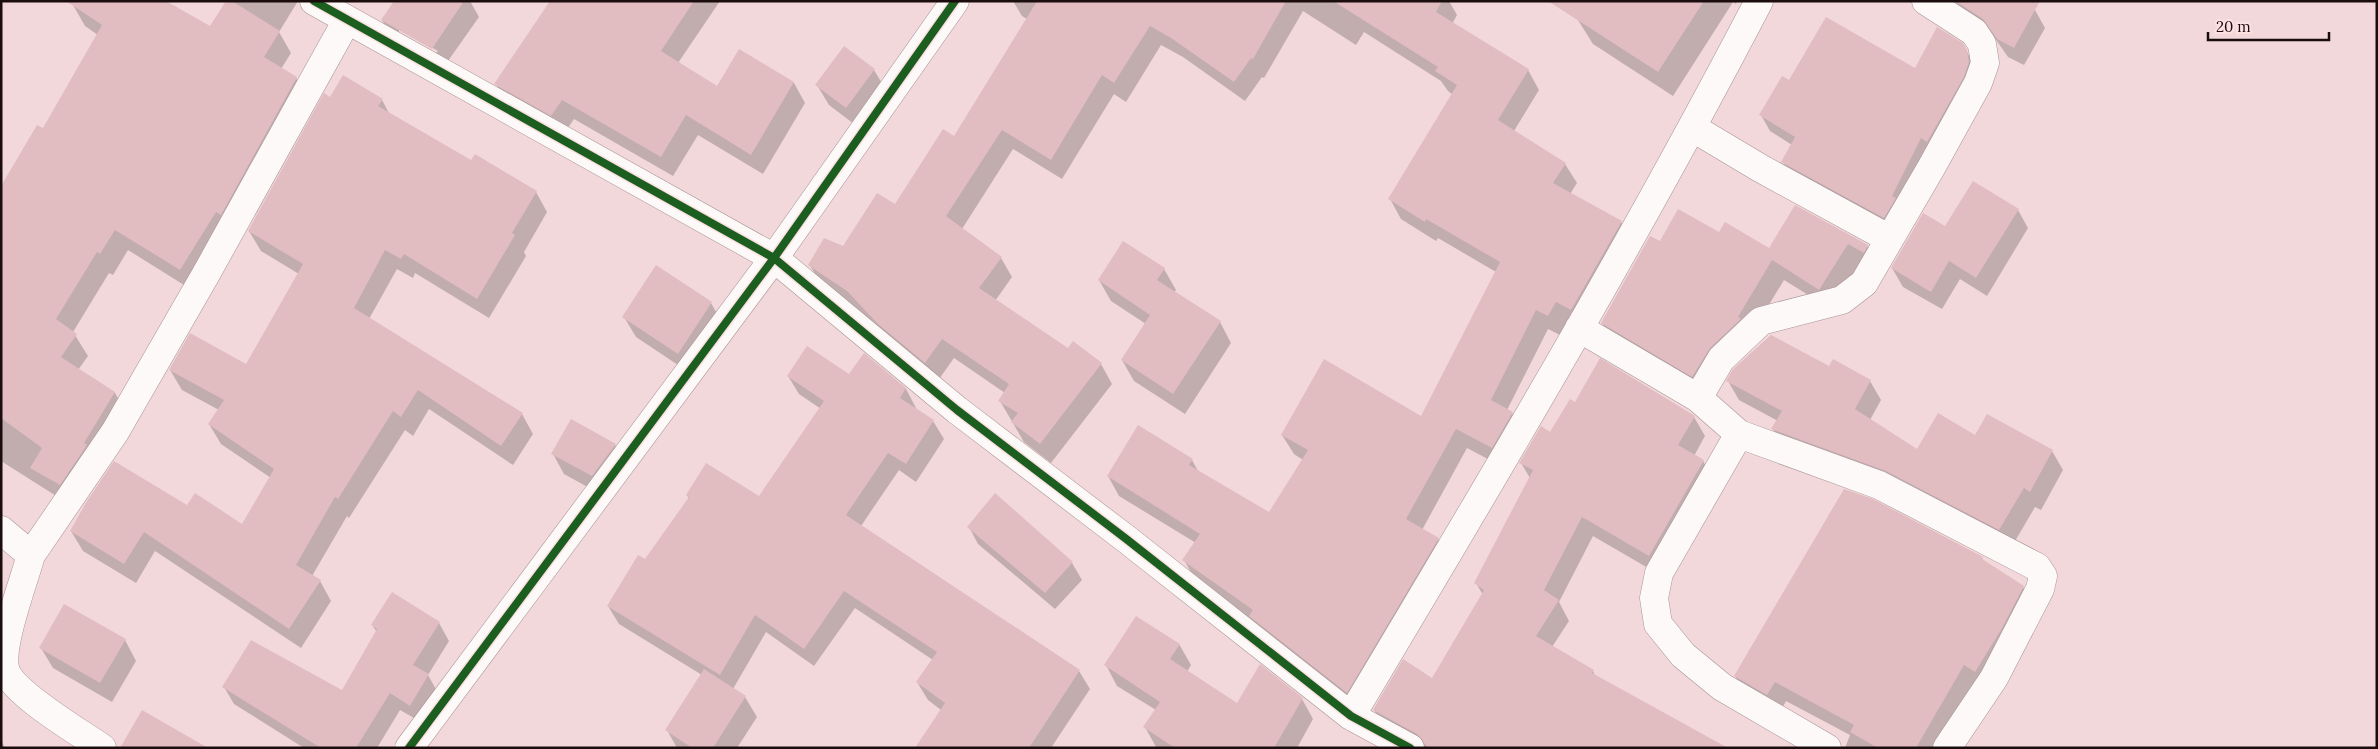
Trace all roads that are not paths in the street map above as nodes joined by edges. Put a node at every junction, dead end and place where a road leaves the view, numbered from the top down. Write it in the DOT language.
graph roads {
  1 [pos="314,1"];
  2 [pos="955,1"];
  3 [pos="1759,1"];
  4 [pos="1926,1"];
  5 [pos="347,20"];
  6 [pos="1693,128"];
  7 [pos="1888,238"];
  8 [pos="774,258"];
  9 [pos="1579,328"];
  10 [pos="1698,398"];
  11 [pos="1739,434"];
  12 [pos="1,530"];
  13 [pos="31,556"];
  14 [pos="1351,716"];
  15 [pos="102,748"];
  16 [pos="409,748"];
  17 [pos="1410,748"];
  18 [pos="1827,748"];
  19 [pos="1946,748"];
  1 -- 5 [label="street"];
  2 -- 8 [label="street"];
  3 -- 6 [label="street"];
  4 -- 7 [label="street"];
  5 -- 8 [label="street"];
  5 -- 13 [label="street"];
  6 -- 7 [label="street"];
  6 -- 9 [label="street"];
  7 -- 10 [label="street"];
  8 -- 14 [label="street"];
  8 -- 16 [label="street"];
  9 -- 10 [label="street"];
  9 -- 14 [label="street"];
  10 -- 11 [label="street"];
  11 -- 18 [label="street"];
  11 -- 19 [label="street"];
  12 -- 13 [label="street"];
  13 -- 15 [label="street"];
  14 -- 17 [label="street"];
}
